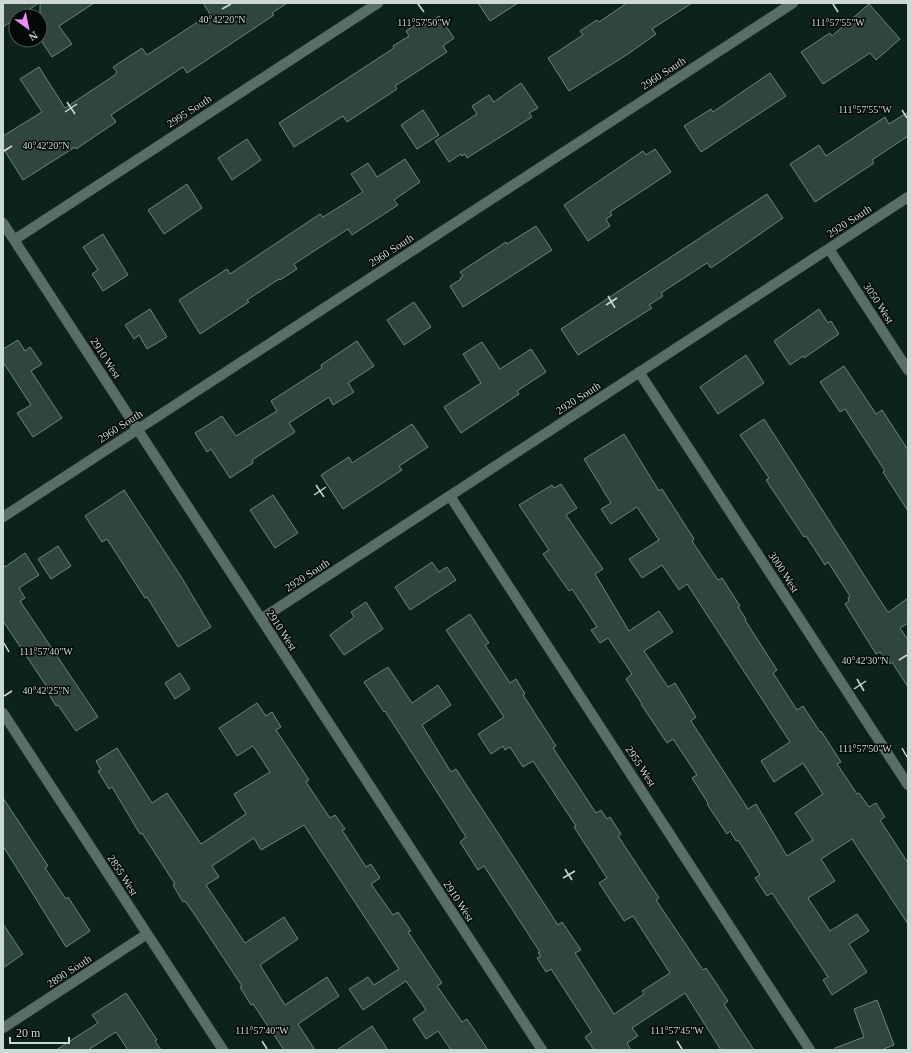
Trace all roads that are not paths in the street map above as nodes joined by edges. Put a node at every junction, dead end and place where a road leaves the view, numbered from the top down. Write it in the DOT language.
graph roads {
  1 [pos="378,3"];
  2 [pos="793,3"];
  3 [pos="908,197"];
  4 [pos="3,223"];
  5 [pos="14,240"];
  6 [pos="829,248"];
  7 [pos="908,370"];
  8 [pos="639,372"];
  9 [pos="137,429"];
  10 [pos="450,496"];
  11 [pos="3,516"];
  12 [pos="261,619"];
  13 [pos="3,713"];
  14 [pos="908,785"];
  15 [pos="148,934"];
  16 [pos="3,1028"];
  17 [pos="223,1050"];
  18 [pos="542,1050"];
  19 [pos="810,1050"];
  1 -- 5 [label="street, 2995 South"];
  2 -- 9 [label="street, 2960 South"];
  3 -- 6 [label="street, 2920 South"];
  4 -- 5 [label="street, 2910 West"];
  5 -- 9 [label="street, 2910 West"];
  6 -- 7 [label="street, 3050 West"];
  6 -- 8 [label="street, 2920 South"];
  8 -- 10 [label="street, 2920 South"];
  8 -- 14 [label="street, 3000 West"];
  9 -- 11 [label="street, 2960 South"];
  9 -- 12 [label="street, 2910 West"];
  10 -- 12 [label="street, 2920 South"];
  10 -- 19 [label="street, 2955 West"];
  12 -- 18 [label="street, 2910 West"];
  13 -- 15 [label="street, 2855 West"];
  15 -- 16 [label="street, 2890 South"];
  15 -- 17 [label="street, 2855 West"];
}
